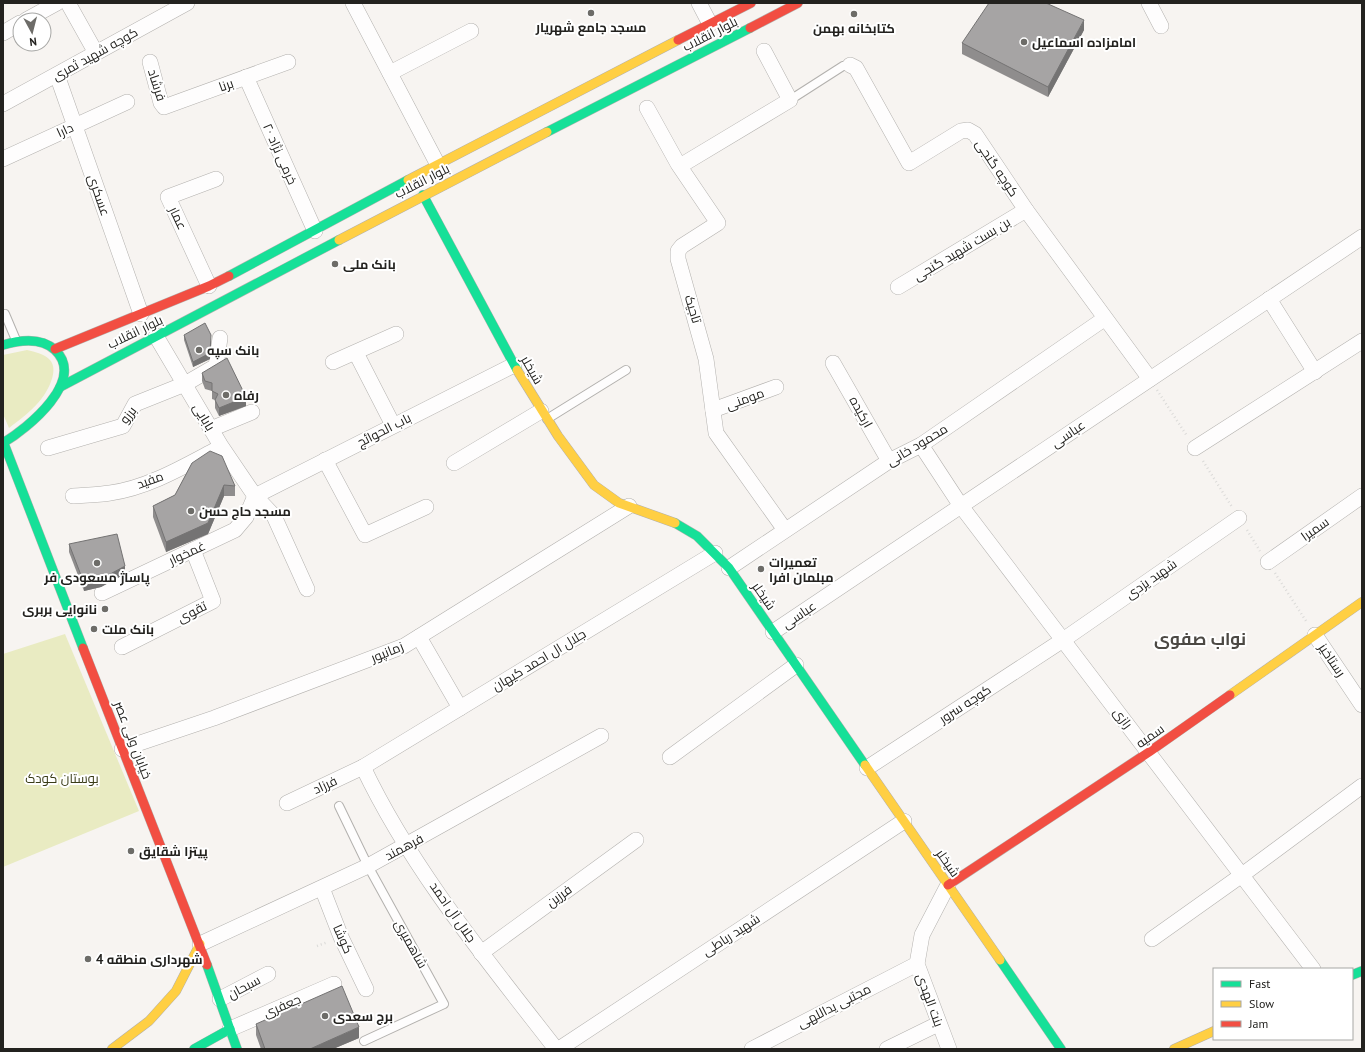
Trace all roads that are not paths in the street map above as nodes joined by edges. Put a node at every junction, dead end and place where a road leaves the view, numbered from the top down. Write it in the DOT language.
graph roads {
  1 [pos="57,3"];
  2 [pos="68,3"];
  3 [pos="187,3"];
  4 [pos="353,3"];
  5 [pos="699,3"];
  6 [pos="751,3"];
  7 [pos="798,3"];
  8 [pos="1149,3"];
  9 [pos="41,12"];
  10 [pos="710,24"];
  11 [pos="1161,26"];
  12 [pos="12,28"];
  13 [pos="471,31"];
  14 [pos="3,33"];
  15 [pos="764,51"];
  16 [pos="96,53"];
  17 [pos="150,62"];
  18 [pos="288,62"];
  19 [pos="850,65"];
  20 [pos="390,73"];
  21 [pos="57,75"];
  22 [pos="246,77"];
  23 [pos="590,98"];
  24 [pos="790,100"];
  25 [pos="127,102"];
  26 [pos="3,104"];
  27 [pos="164,107"];
  28 [pos="647,108"];
  29 [pos="75,126"];
  30 [pos="3,159"];
  31 [pos="438,165"];
  32 [pos="680,166"];
  33 [pos="216,179"];
  34 [pos="423,195"];
  35 [pos="1026,210"];
  36 [pos="315,231"];
  37 [pos="1362,237"];
  38 [pos="209,286"];
  39 [pos="898,286"];
  40 [pos="1269,299"];
  41 [pos="5,314"];
  42 [pos="141,314"];
  43 [pos="1104,319"];
  44 [pos="396,334"];
  45 [pos="156,336"];
  46 [pos="220,338"];
  47 [pos="17,341"];
  48 [pos="1362,341"];
  49 [pos="3,345"];
  50 [pos="55,349"];
  51 [pos="356,353"];
  52 [pos="332,362"];
  53 [pos="833,363"];
  54 [pos="514,365"];
  55 [pos="626,370"];
  56 [pos="1314,372"];
  57 [pos="1150,379"];
  58 [pos="185,384"];
  59 [pos="60,387"];
  60 [pos="776,387"];
  61 [pos="713,410"];
  62 [pos="252,412"];
  63 [pos="544,415"];
  64 [pos="393,425"];
  65 [pos="211,429"];
  66 [pos="3,442"];
  67 [pos="921,445"];
  68 [pos="221,446"];
  69 [pos="48,448"];
  70 [pos="1195,448"];
  71 [pos="325,460"];
  72 [pos="889,462"];
  73 [pos="454,463"];
  74 [pos="73,496"];
  75 [pos="255,496"];
  76 [pos="1362,496"];
  77 [pos="426,506"];
  78 [pos="629,506"];
  79 [pos="961,506"];
  80 [pos="1239,518"];
  81 [pos="785,530"];
  82 [pos="193,550"];
  83 [pos="715,553"];
  84 [pos="1268,562"];
  85 [pos="729,568"];
  86 [pos="307,589"];
  87 [pos="102,593"];
  88 [pos="1362,602"];
  89 [pos="773,632"];
  90 [pos="1315,635"];
  91 [pos="419,637"];
  92 [pos="1063,640"];
  93 [pos="122,646"];
  94 [pos="796,664"];
  95 [pos="1362,705"];
  96 [pos="460,708"];
  97 [pos="601,736"];
  98 [pos="122,749"];
  99 [pos="1149,752"];
  100 [pos="670,757"];
  101 [pos="364,767"];
  102 [pos="867,768"];
  103 [pos="1362,786"];
  104 [pos="287,803"];
  105 [pos="339,806"];
  106 [pos="904,821"];
  107 [pos="636,840"];
  108 [pos="408,845"];
  109 [pos="368,866"];
  110 [pos="1242,875"];
  111 [pos="948,885"];
  112 [pos="322,888"];
  113 [pos="1152,939"];
  114 [pos="200,944"];
  115 [pos="481,953"];
  116 [pos="917,964"];
  117 [pos="1312,968"];
  118 [pos="268,974"];
  119 [pos="334,984"];
  120 [pos="366,989"];
  121 [pos="220,999"];
  122 [pos="938,1024"];
  123 [pos="230,1028"];
  124 [pos="1213,1032"];
  125 [pos="364,1041"];
  126 [pos="1182,1047"];
  127 [pos="112,1049"];
  128 [pos="194,1049"];
  129 [pos="237,1049"];
  130 [pos="558,1049"];
  131 [pos="752,1049"];
  132 [pos="887,1049"];
  133 [pos="949,1049"];
  134 [pos="1061,1049"];
  1 -- 9 [label="street"];
  2 -- 16 [label="street"];
  3 -- 16 [label="street, کوچه شهید ثمری"];
  4 -- 20 [label="street"];
  5 -- 10 [label="street"];
  6 -- 10 [label="main road, بلوار انقلاب"];
  7 -- 23 [label="main road, بلوار انقلاب"];
  8 -- 11 [label="street"];
  10 -- 23 [label="main road, بلوار انقلاب"];
  12 -- 14 [label="street"];
  13 -- 20 [label="street"];
  15 -- 24 [label="street"];
  16 -- 21 [label="street, کوچه شهید ثمری"];
  17 -- 27 [label="street, فرشاد"];
  18 -- 22 [label="street, برنا"];
  19 -- 24 [label="lane, کوچه گنجی"];
  19 -- 35 [label="street, کوچه گنجی"];
  20 -- 31 [label="street"];
  21 -- 26 [label="street, کوچه شهید ثمری"];
  21 -- 29 [label="street, عسکری"];
  22 -- 27 [label="street, برنا"];
  22 -- 36 [label="street, خرمی نژاد ۲۰"];
  23 -- 31 [label="main road, بلوار انقلاب"];
  23 -- 34 [label="main road, بلوار انقلاب"];
  24 -- 32 [label="street"];
  25 -- 29 [label="street, دارا"];
  28 -- 32 [label="street, تاجیک"];
  29 -- 30 [label="street, دارا"];
  29 -- 42 [label="street, عسکری"];
  31 -- 36 [label="main road, بلوار انقلاب"];
  32 -- 61 [label="street, تاجیک"];
  33 -- 38 [label="street, عمار"];
  34 -- 45 [label="main road, بلوار انقلاب"];
  34 -- 54 [label="main road, شیخلر"];
  35 -- 39 [label="street, بن بست شهید گنجی"];
  35 -- 43 [label="street, کوچه گنجی"];
  36 -- 38 [label="main road, بلوار انقلاب"];
  37 -- 40 [label="street, عباسی"];
  38 -- 42 [label="main road, بلوار انقلاب"];
  40 -- 56 [label="street"];
  40 -- 57 [label="street, عباسی"];
  41 -- 47 [label="lane"];
  42 -- 50 [label="main road, بلوار انقلاب"];
  43 -- 57 [label="street, کوچه گنجی"];
  43 -- 67 [label="street, محمود خانی"];
  44 -- 51 [label="street"];
  45 -- 58 [label="street, بابایی"];
  45 -- 59 [label="main road, بلوار انقلاب"];
  46 -- 58 [label="street, برزو"];
  47 -- 49 [label="main road"];
  47 -- 50 [label="main road"];
  48 -- 56 [label="street"];
  50 -- 59 [label="main road"];
  51 -- 52 [label="street"];
  51 -- 64 [label="street"];
  53 -- 72 [label="street, ارکیده"];
  54 -- 63 [label="main road, شیخلر"];
  54 -- 64 [label="street, باب الحوائج"];
  55 -- 63 [label="lane"];
  56 -- 70 [label="street"];
  57 -- 79 [label="street, عباسی"];
  58 -- 65 [label="street, بابایی"];
  58 -- 69 [label="street, برزو"];
  59 -- 66 [label="main road"];
  60 -- 61 [label="street, مومنی"];
  61 -- 81 [label="street, تاجیک"];
  62 -- 65 [label="street"];
  63 -- 73 [label="street"];
  63 -- 78 [label="main road, شیخلر"];
  64 -- 71 [label="street, باب الحوائج"];
  65 -- 68 [label="street, بابایی"];
  66 -- 98 [label="main road, خیابان ولی عصر"];
  67 -- 72 [label="street, محمود خانی"];
  67 -- 79 [label="street, رازی"];
  68 -- 74 [label="street, مفید"];
  68 -- 75 [label="street, بابایی"];
  71 -- 75 [label="street, باب الحوائج"];
  71 -- 77 [label="street"];
  72 -- 81 [label="street, محمود خانی"];
  75 -- 82 [label="street, غمخوار"];
  75 -- 86 [label="street, بابایی"];
  76 -- 84 [label="street, سمیرا"];
  78 -- 83 [label="main road, شیخلر"];
  78 -- 91 [label="street, زمانپور"];
  79 -- 89 [label="street, عباسی"];
  79 -- 92 [label="street, رازی"];
  80 -- 92 [label="street, شهید یزدی"];
  81 -- 85 [label="street, محمود خانی"];
  82 -- 87 [label="street, غمخوار"];
  82 -- 93 [label="street, تقوی"];
  83 -- 85 [label="main road, شیخلر"];
  83 -- 96 [label="street, جلال ال احمد کیهان"];
  85 -- 89 [label="main road, شیخلر"];
  88 -- 90 [label="main road, سمیه"];
  89 -- 94 [label="main road, شیخلر"];
  90 -- 95 [label="street, رستاخیز"];
  90 -- 99 [label="main road, سمیه"];
  91 -- 96 [label="street"];
  91 -- 98 [label="street, زمانپور"];
  92 -- 99 [label="street, رازی"];
  92 -- 102 [label="street, کوچه سرور"];
  94 -- 100 [label="street"];
  94 -- 102 [label="main road, شیخلر"];
  96 -- 101 [label="street, جلال ال احمد کیهان"];
  97 -- 108 [label="street, فرهمند"];
  98 -- 114 [label="main road, خیابان ولی عصر"];
  99 -- 110 [label="street, رازی"];
  99 -- 111 [label="main road, سمیه"];
  101 -- 104 [label="street, فرزاد"];
  101 -- 108 [label="street, جلال آل احمد"];
  102 -- 106 [label="main road, شیخلر"];
  103 -- 110 [label="street"];
  105 -- 109 [label="lane, شاهمیری"];
  106 -- 111 [label="main road, شیخلر"];
  106 -- 130 [label="street, شهید رباطی"];
  107 -- 115 [label="street, فرزین"];
  108 -- 109 [label="street, فرهمند"];
  108 -- 115 [label="street, جلال آل احمد"];
  109 -- 112 [label="street, فرهمند"];
  109 -- 125 [label="lane, شاهمیری"];
  110 -- 113 [label="street"];
  110 -- 117 [label="street, رازی"];
  111 -- 116 [label="street, بنت الهدی"];
  111 -- 134 [label="main road, شیخلر"];
  112 -- 114 [label="street, فرهمند"];
  112 -- 120 [label="street, کوشا"];
  114 -- 121 [label="main road, خیابان ولی عصر"];
  114 -- 127 [label="main road"];
  115 -- 130 [label="street, جلال آل احمد"];
  116 -- 122 [label="street, بنت الهدی"];
  116 -- 131 [label="street, مجتبی یداللهی"];
  118 -- 121 [label="street, سبحان"];
  119 -- 123 [label="street, جعفری"];
  121 -- 123 [label="main road, خیابان ولی عصر"];
  122 -- 132 [label="street"];
  122 -- 133 [label="street, بنت الهدی"];
  123 -- 128 [label="main road"];
  123 -- 129 [label="main road, خیابان ولی عصر"];
  124 -- 126 [label="main road"];
}
